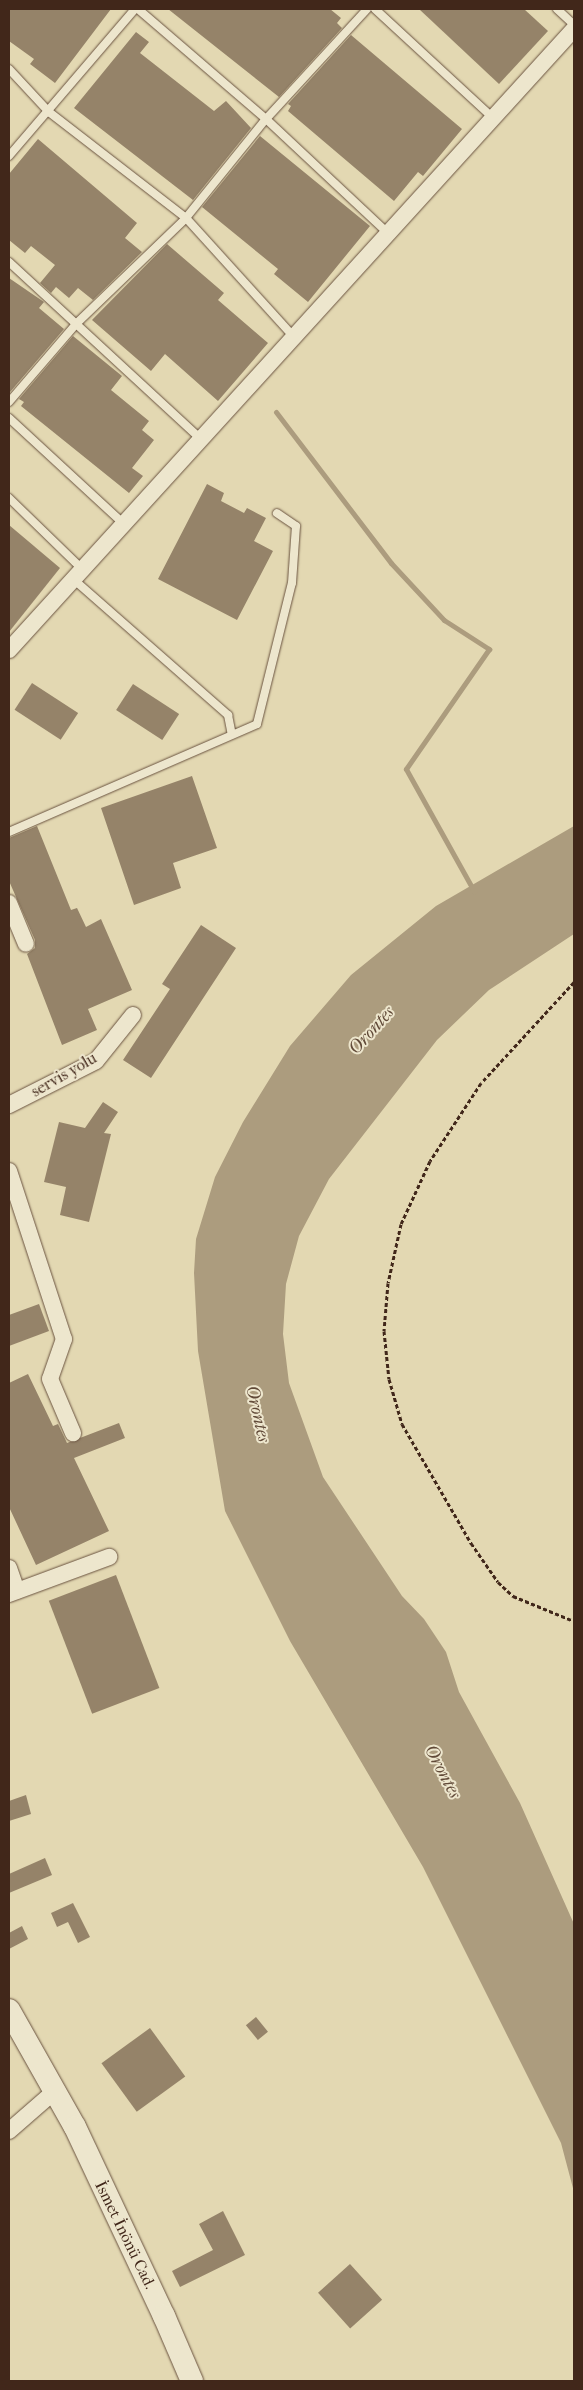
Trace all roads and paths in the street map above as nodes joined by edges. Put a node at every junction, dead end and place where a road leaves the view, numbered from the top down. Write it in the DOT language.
graph roads {
  1 [pos="136,9"];
  2 [pos="367,9"];
  3 [pos="374,9"];
  4 [pos="557,9"];
  5 [pos="574,25"];
  6 [pos="574,30"];
  7 [pos="9,69"];
  8 [pos="49,112"];
  9 [pos="494,118"];
  10 [pos="266,119"];
  11 [pos="9,156"];
  12 [pos="186,218"];
  13 [pos="388,233"];
  14 [pos="9,262"];
  15 [pos="77,324"];
  16 [pos="293,336"];
  17 [pos="9,402"];
  18 [pos="9,418"];
  19 [pos="201,439"];
  20 [pos="9,498"];
  21 [pos="277,513"];
  22 [pos="124,524"];
  23 [pos="77,573"];
  24 [pos="9,650"];
  25 [pos="232,735"];
  26 [pos="9,832"];
  27 [pos="9,903"];
  28 [pos="26,944"];
  29 [pos="574,982"];
  30 [pos="134,1015"];
  31 [pos="9,1105"];
  32 [pos="9,1171"];
  33 [pos="73,1433"];
  34 [pos="109,1556"];
  35 [pos="9,1568"];
  36 [pos="13,1592"];
  37 [pos="574,1621"];
  38 [pos="9,2010"];
  39 [pos="56,2090"];
  40 [pos="9,2131"];
  41 [pos="192,2381"];
  1 -- 8 [label="lane"];
  1 -- 10 [label="lane"];
  2 -- 10 [label="lane"];
  3 -- 9 [label="lane"];
  4 -- 5 [label="lane"];
  6 -- 9 [label="street"];
  7 -- 8 [label="lane"];
  8 -- 11 [label="lane"];
  8 -- 12 [label="lane"];
  9 -- 13 [label="street"];
  10 -- 12 [label="lane"];
  10 -- 13 [label="lane"];
  12 -- 15 [label="lane"];
  12 -- 16 [label="lane"];
  13 -- 16 [label="street"];
  14 -- 15 [label="lane"];
  15 -- 17 [label="lane"];
  15 -- 19 [label="lane"];
  16 -- 19 [label="street"];
  18 -- 22 [label="lane"];
  19 -- 22 [label="street"];
  20 -- 23 [label="lane"];
  21 -- 25 [label="lane"];
  22 -- 23 [label="street"];
  23 -- 24 [label="street"];
  23 -- 25 [label="lane"];
  25 -- 26 [label="lane"];
  27 -- 28 [label="street"];
  29 -- 37 [label="path"];
  30 -- 31 [label="street, servis yolu"];
  32 -- 33 [label="street"];
  34 -- 36 [label="street"];
  35 -- 36 [label="street"];
  38 -- 39 [label="street, İsmet İnönü Cad."];
  39 -- 40 [label="street"];
  39 -- 41 [label="street, İsmet İnönü Cad."];
}
